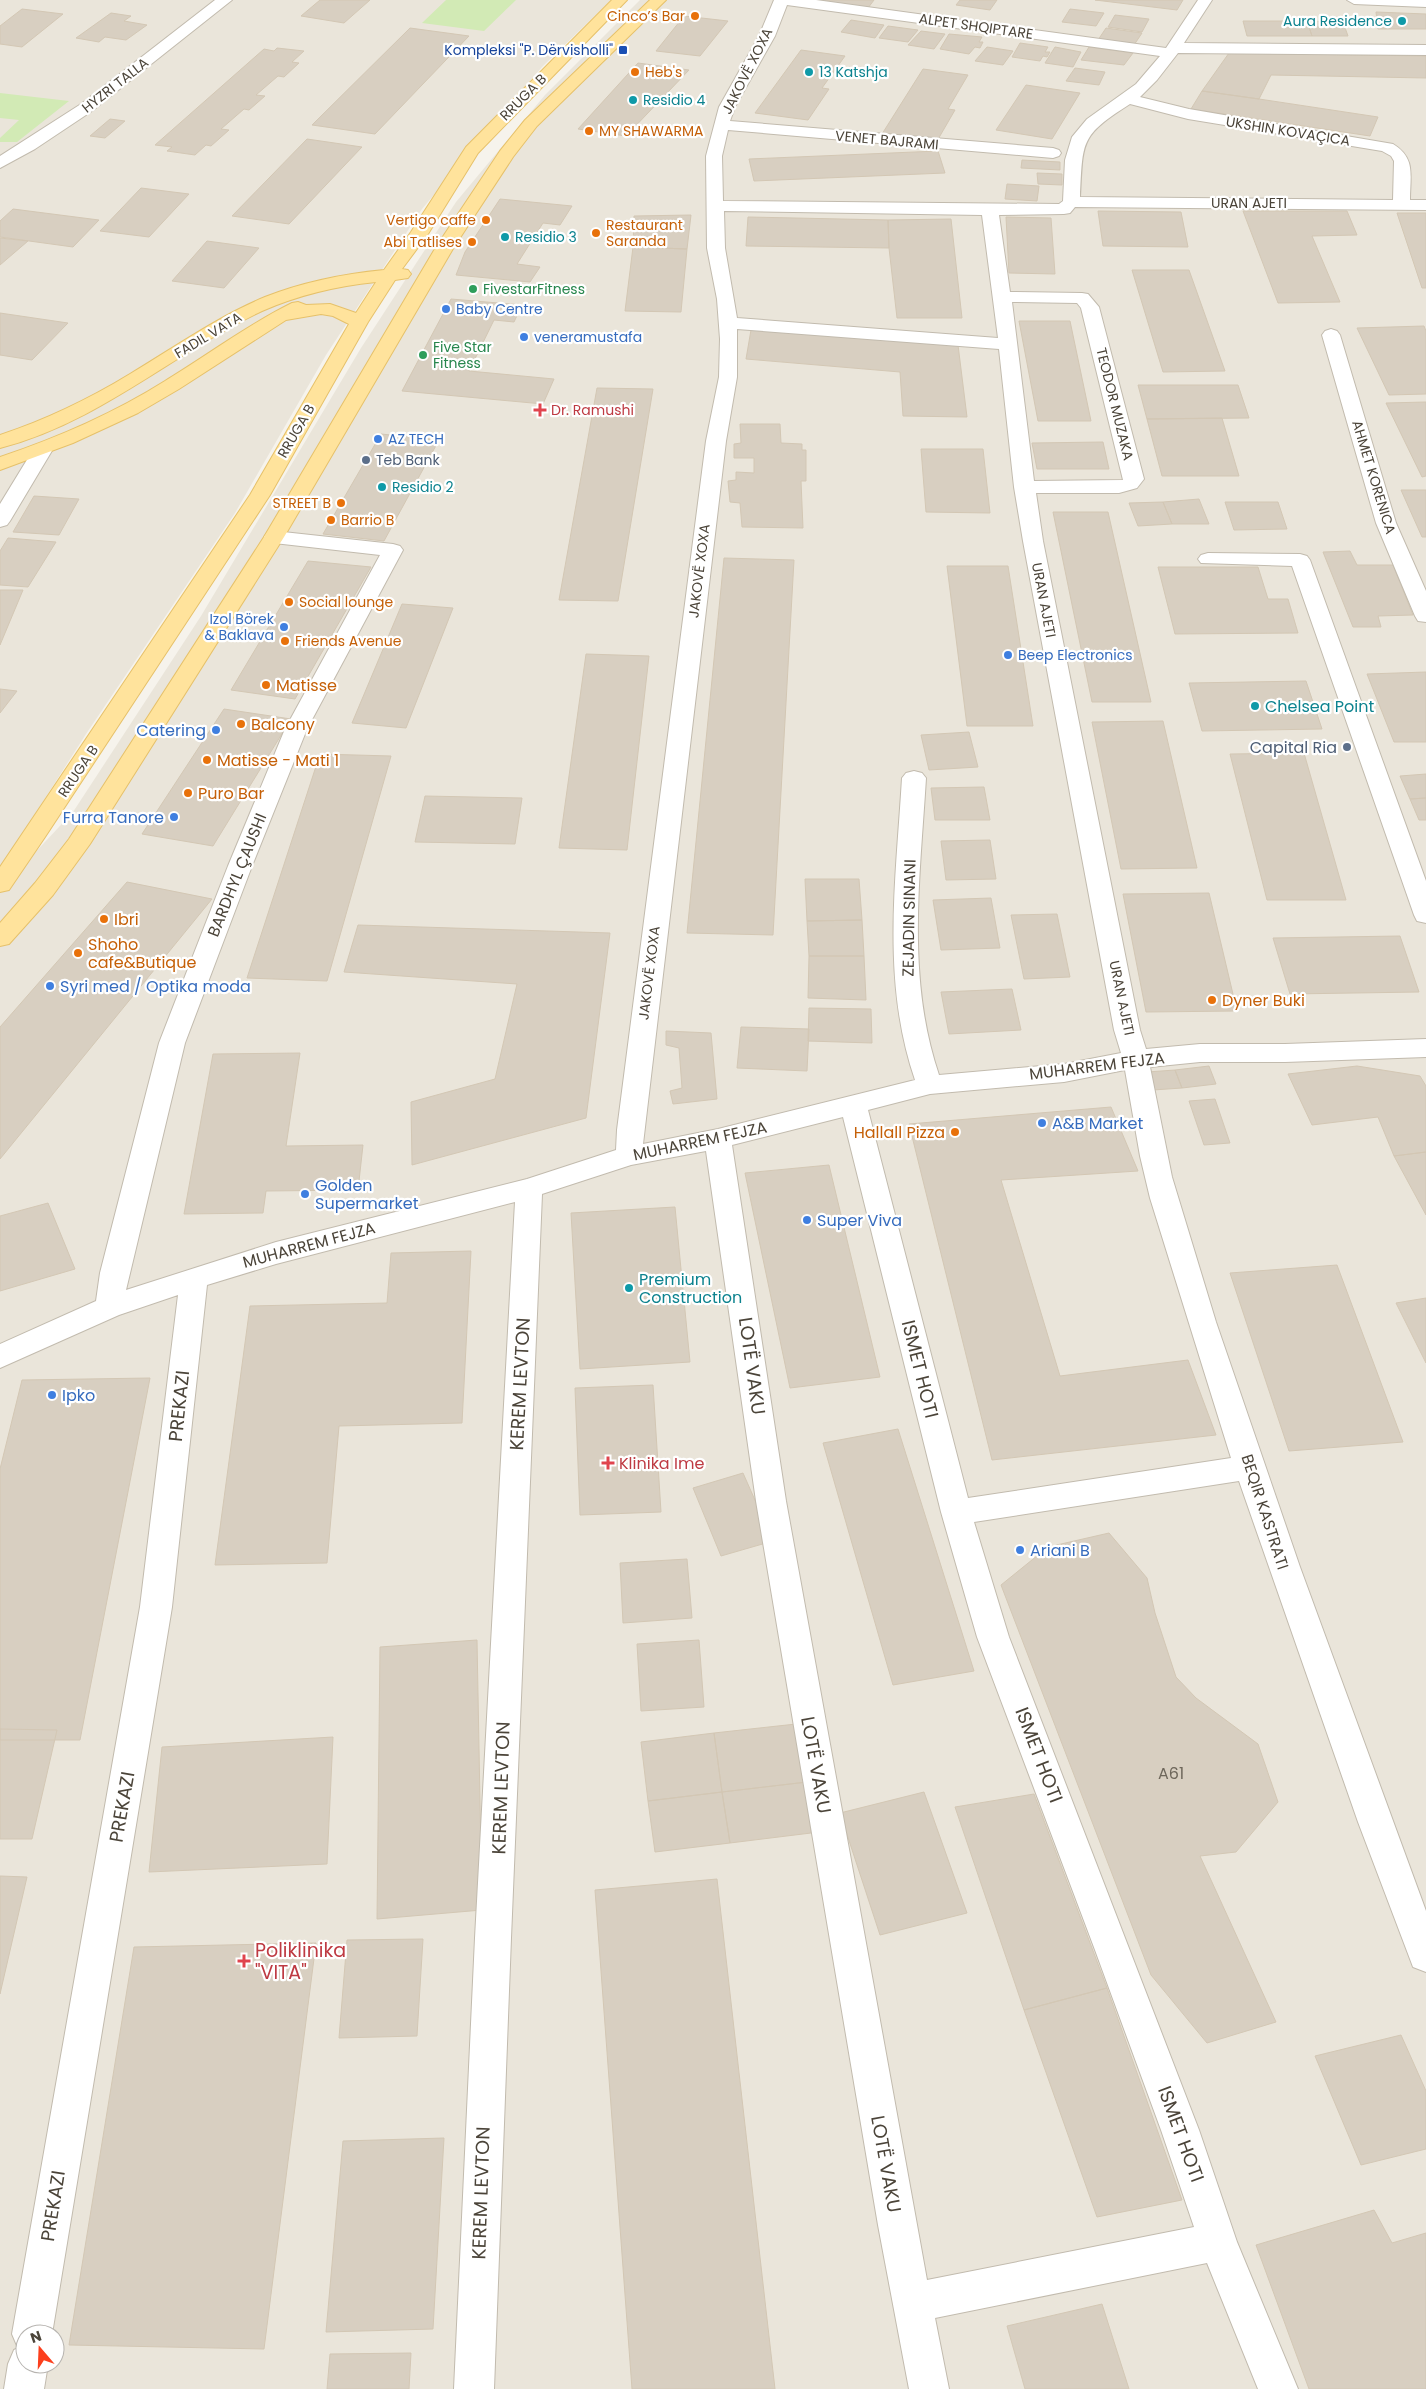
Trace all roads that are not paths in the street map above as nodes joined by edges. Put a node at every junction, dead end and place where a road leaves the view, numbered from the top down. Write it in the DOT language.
graph roads {
  1 [pos="225,0"];
  2 [pos="620,0"];
  3 [pos="659,0"];
  4 [pos="782,0"];
  5 [pos="1205,0"];
  6 [pos="1354,0"];
  7 [pos="1426,3"];
  8 [pos="1171,50"];
  9 [pos="1426,50"];
  10 [pos="1126,98"];
  11 [pos="720,125"];
  12 [pos="1053,152"];
  13 [pos="0,163"];
  14 [pos="1068,205"];
  15 [pos="1401,205"];
  16 [pos="1426,205"];
  17 [pos="715,206"];
  18 [pos="990,210"];
  19 [pos="380,271"];
  20 [pos="424,281"];
  21 [pos="1003,296"];
  22 [pos="277,317"];
  23 [pos="359,322"];
  24 [pos="728,323"];
  25 [pos="1331,335"];
  26 [pos="1008,344"];
  27 [pos="0,442"];
  28 [pos="43,450"];
  29 [pos="0,464"];
  30 [pos="1024,487"];
  31 [pos="0,521"];
  32 [pos="274,537"];
  33 [pos="1208,559"];
  34 [pos="1426,616"];
  35 [pos="914,778"];
  36 [pos="0,884"];
  37 [pos="1426,915"];
  38 [pos="0,938"];
  39 [pos="1426,1048"];
  40 [pos="1136,1059"];
  41 [pos="930,1085"];
  42 [pos="853,1104"];
  43 [pos="718,1139"];
  44 [pos="629,1156"];
  45 [pos="529,1188"];
  46 [pos="194,1278"];
  47 [pos="108,1307"];
  48 [pos="0,1357"];
  49 [pos="1250,1467"];
  50 [pos="956,1512"];
  51 [pos="1426,1955"];
  52 [pos="1218,2242"];
  53 [pos="912,2303"];
  54 [pos="34,2324"];
  55 [pos="26,2374"];
  56 [pos="24,2389"];
  57 [pos="474,2389"];
  58 [pos="929,2389"];
  59 [pos="1278,2389"];
  1 -- 13 [label="street, HYZRI TALLA"];
  2 -- 19 [label="main road, RRUGA B"];
  3 -- 20 [label="main road, RRUGA B"];
  4 -- 8 [label="street, ALPET SHQIPTARE"];
  4 -- 11 [label="street, JAKOVË XOXA"];
  5 -- 8 [label="street"];
  6 -- 7 [label="street"];
  8 -- 9 [label="street, ALPET SHQIPTARE"];
  8 -- 10 [label="street"];
  10 -- 14 [label="street"];
  10 -- 15 [label="street, UKSHIN KOVAÇICA"];
  11 -- 12 [label="street, VENET BAJRAMI"];
  11 -- 17 [label="street, JAKOVË XOXA"];
  14 -- 15 [label="street, URAN AJETI"];
  14 -- 18 [label="street, URAN AJETI"];
  15 -- 16 [label="street, URAN AJETI"];
  17 -- 18 [label="street"];
  17 -- 24 [label="street, JAKOVË XOXA"];
  18 -- 21 [label="street, URAN AJETI"];
  19 -- 20 [label="main road, FADIL VATA"];
  19 -- 22 [label="main road, FADIL VATA"];
  19 -- 23 [label="main road, RRUGA B"];
  19 -- 27 [label="main road, FADIL VATA"];
  20 -- 32 [label="main road, RRUGA B"];
  21 -- 26 [label="street, URAN AJETI"];
  21 -- 30 [label="street, TEODOR MUZAKA"];
  22 -- 23 [label="main road"];
  22 -- 28 [label="main road, FADIL VATA"];
  23 -- 36 [label="main road, RRUGA B"];
  24 -- 26 [label="street"];
  24 -- 44 [label="street, JAKOVË XOXA"];
  25 -- 34 [label="street, AHMET KORENICA"];
  26 -- 30 [label="street, URAN AJETI"];
  28 -- 29 [label="main road, FADIL VATA"];
  28 -- 31 [label="street"];
  30 -- 40 [label="street, URAN AJETI"];
  32 -- 38 [label="main road, RRUGA B"];
  32 -- 47 [label="street, BARDHYL ÇAUSHI"];
  33 -- 37 [label="street"];
  35 -- 41 [label="street, ZEJADIN SINANI"];
  39 -- 40 [label="street, MUHARREM FEJZA"];
  40 -- 41 [label="street, MUHARREM FEJZA"];
  40 -- 49 [label="street, BEQIR KASTRATI"];
  41 -- 42 [label="street, MUHARREM FEJZA"];
  42 -- 43 [label="street, MUHARREM FEJZA"];
  42 -- 50 [label="street, ISMET HOTI"];
  43 -- 44 [label="street, MUHARREM FEJZA"];
  43 -- 53 [label="street, LOTË VAKU"];
  44 -- 45 [label="street, MUHARREM FEJZA"];
  45 -- 46 [label="street, MUHARREM FEJZA"];
  45 -- 57 [label="street, KEREM LEVTON"];
  46 -- 47 [label="street, MUHARREM FEJZA"];
  46 -- 54 [label="street, PREKAZI"];
  47 -- 48 [label="street, MUHARREM FEJZA"];
  49 -- 50 [label="street"];
  49 -- 51 [label="street, BEQIR KASTRATI"];
  50 -- 52 [label="street, ISMET HOTI"];
  52 -- 53 [label="street"];
  52 -- 59 [label="street, ISMET HOTI"];
  53 -- 58 [label="street, LOTË VAKU"];
  55 -- 56 [label="street"];
}
